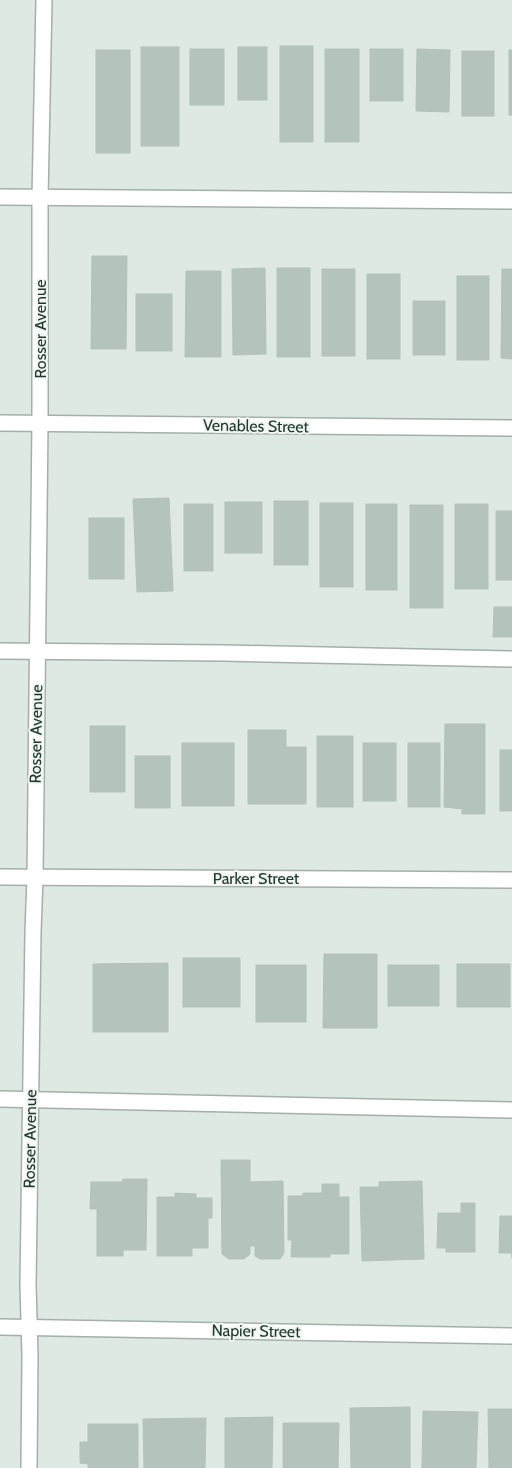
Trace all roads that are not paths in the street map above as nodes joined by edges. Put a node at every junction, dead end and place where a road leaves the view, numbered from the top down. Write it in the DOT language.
graph roads {
  1 [pos="44,0"];
  2 [pos="0,197"];
  3 [pos="40,198"];
  4 [pos="512,201"];
  5 [pos="0,423"];
  6 [pos="40,423"];
  7 [pos="512,428"];
  8 [pos="0,651"];
  9 [pos="38,651"];
  10 [pos="512,660"];
  11 [pos="0,877"];
  12 [pos="35,877"];
  13 [pos="512,880"];
  14 [pos="0,1099"];
  15 [pos="30,1100"];
  16 [pos="512,1110"];
  17 [pos="0,1327"];
  18 [pos="29,1327"];
  19 [pos="512,1336"];
  20 [pos="29,1468"];
  1 -- 3 [label="street, Rosser Avenue"];
  2 -- 3 [label="street"];
  3 -- 4 [label="street"];
  3 -- 6 [label="street, Rosser Avenue"];
  5 -- 6 [label="street, Venables Street"];
  6 -- 7 [label="street, Venables Street"];
  6 -- 9 [label="street, Rosser Avenue"];
  8 -- 9 [label="street"];
  9 -- 10 [label="street"];
  9 -- 12 [label="street, Rosser Avenue"];
  11 -- 12 [label="street, Parker Street"];
  12 -- 13 [label="street, Parker Street"];
  12 -- 15 [label="street, Rosser Avenue"];
  14 -- 15 [label="street"];
  15 -- 16 [label="street"];
  15 -- 18 [label="street, Rosser Avenue"];
  17 -- 18 [label="street, Napier Street"];
  18 -- 19 [label="street, Napier Street"];
  18 -- 20 [label="street, Rosser Avenue"];
}
